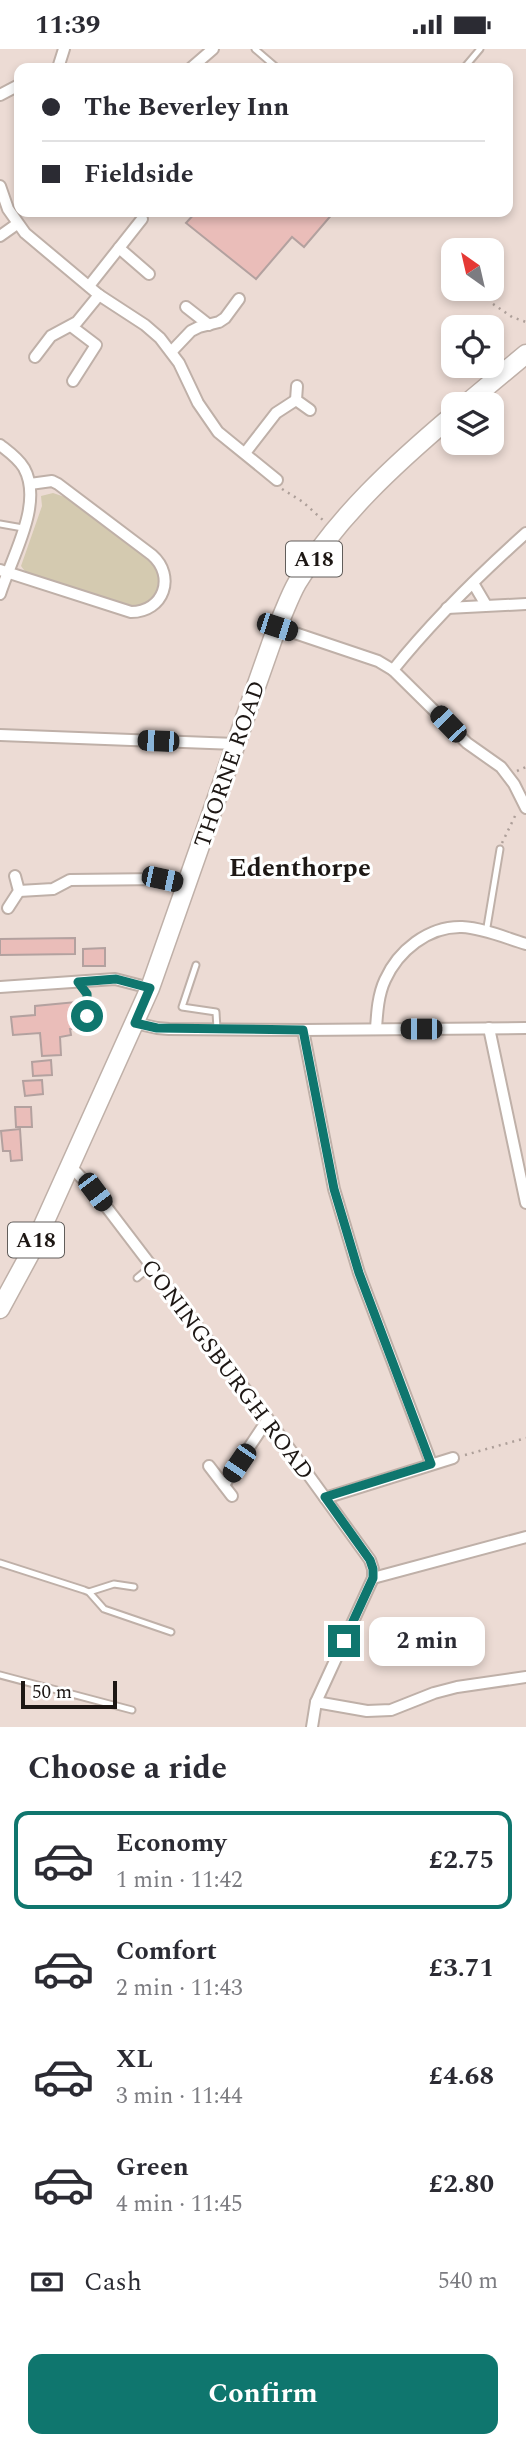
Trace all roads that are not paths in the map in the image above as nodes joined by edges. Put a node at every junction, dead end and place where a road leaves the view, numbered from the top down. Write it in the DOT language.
graph roads {
  1 [pos="213,49"];
  2 [pos="255,49"];
  3 [pos="197,63"];
  4 [pos="271,63"];
  5 [pos="0,186"];
  6 [pos="142,219"];
  7 [pos="17,224"];
  8 [pos="0,236"];
  9 [pos="119,248"];
  10 [pos="149,274"];
  11 [pos="89,286"];
  12 [pos="99,295"];
  13 [pos="239,299"];
  14 [pos="186,307"];
  15 [pos="209,325"];
  16 [pos="71,326"];
  17 [pos="172,351"];
  18 [pos="526,354"];
  19 [pos="35,357"];
  20 [pos="73,381"];
  21 [pos="297,386"];
  22 [pos="480,392"];
  23 [pos="296,400"];
  24 [pos="310,410"];
  25 [pos="441,425"];
  26 [pos="0,445"];
  27 [pos="245,453"];
  28 [pos="277,480"];
  29 [pos="30,484"];
  30 [pos="0,524"];
  31 [pos="23,528"];
  32 [pos="526,533"];
  33 [pos="3,570"];
  34 [pos="473,583"];
  35 [pos="0,594"];
  36 [pos="526,604"];
  37 [pos="486,605"];
  38 [pos="447,608"];
  39 [pos="277,627"];
  40 [pos="394,670"];
  41 [pos="0,735"];
  42 [pos="236,744"];
  43 [pos="524,805"];
  44 [pos="499,849"];
  45 [pos="15,876"];
  46 [pos="186,884"];
  47 [pos="19,891"];
  48 [pos="8,908"];
  49 [pos="486,933"];
  50 [pos="526,944"];
  51 [pos="195,965"];
  52 [pos="78,982"];
  53 [pos="0,987"];
  54 [pos="150,988"];
  55 [pos="87,1016"];
  56 [pos="135,1023"];
  57 [pos="489,1028"];
  58 [pos="526,1028"];
  59 [pos="218,1029"];
  60 [pos="376,1029"];
  61 [pos="303,1030"];
  62 [pos="69,1169"];
  63 [pos="526,1203"];
  64 [pos="151,1266"];
  65 [pos="136,1278"];
  66 [pos="0,1309"];
  67 [pos="268,1419"];
  68 [pos="453,1458"];
  69 [pos="431,1464"];
  70 [pos="209,1466"];
  71 [pos="224,1485"];
  72 [pos="232,1496"];
  73 [pos="325,1497"];
  74 [pos="526,1537"];
  75 [pos="0,1563"];
  76 [pos="373,1578"];
  77 [pos="134,1587"];
  78 [pos="89,1592"];
  79 [pos="171,1632"];
  80 [pos="0,1675"];
  81 [pos="526,1677"];
  82 [pos="316,1702"];
  83 [pos="132,1710"];
  84 [pos="312,1727"];
  1 -- 3 [label="street"];
  2 -- 4 [label="lane"];
  5 -- 7 [label="street"];
  6 -- 9 [label="street"];
  7 -- 8 [label="street"];
  7 -- 11 [label="street"];
  9 -- 10 [label="street"];
  9 -- 11 [label="street"];
  11 -- 12 [label="street"];
  12 -- 16 [label="street"];
  12 -- 17 [label="street"];
  13 -- 15 [label="street"];
  14 -- 15 [label="street"];
  15 -- 17 [label="street"];
  16 -- 19 [label="street"];
  16 -- 20 [label="street"];
  17 -- 27 [label="street"];
  18 -- 22 [label="main road"];
  21 -- 23 [label="street"];
  23 -- 24 [label="street"];
  23 -- 27 [label="street"];
  25 -- 39 [label="main road, THORNE ROAD / A18"];
  26 -- 29 [label="street"];
  27 -- 28 [label="street"];
  29 -- 31 [label="street"];
  29 -- 33 [label="street"];
  30 -- 31 [label="lane"];
  31 -- 33 [label="street"];
  32 -- 34 [label="street"];
  33 -- 35 [label="street"];
  34 -- 37 [label="street"];
  34 -- 38 [label="street"];
  36 -- 37 [label="street"];
  37 -- 38 [label="street"];
  38 -- 40 [label="street"];
  39 -- 40 [label="street"];
  39 -- 42 [label="main road, THORNE ROAD / A18"];
  40 -- 43 [label="street"];
  41 -- 42 [label="street"];
  42 -- 46 [label="main road, THORNE ROAD / A18"];
  44 -- 49 [label="lane"];
  45 -- 47 [label="street"];
  46 -- 47 [label="street"];
  46 -- 54 [label="main road, THORNE ROAD / A18"];
  47 -- 48 [label="street"];
  49 -- 50 [label="street"];
  49 -- 60 [label="street"];
  51 -- 59 [label="lane"];
  52 -- 53 [label="street"];
  52 -- 54 [label="street"];
  52 -- 55 [label="lane"];
  54 -- 56 [label="main road, THORNE ROAD / A18"];
  56 -- 59 [label="street"];
  56 -- 62 [label="main road, THORNE ROAD / A18"];
  57 -- 58 [label="street"];
  57 -- 60 [label="street"];
  57 -- 63 [label="street"];
  59 -- 61 [label="street"];
  60 -- 61 [label="street"];
  61 -- 69 [label="street"];
  62 -- 64 [label="street, CONINGSBURGH ROAD"];
  62 -- 66 [label="main road, THORNE ROAD / A18"];
  64 -- 65 [label="lane"];
  64 -- 67 [label="street, CONINGSBURGH ROAD"];
  67 -- 71 [label="street"];
  67 -- 73 [label="street, CONINGSBURGH ROAD"];
  68 -- 69 [label="street"];
  69 -- 73 [label="street"];
  70 -- 71 [label="street"];
  71 -- 72 [label="street"];
  73 -- 76 [label="street, CONINGSBURGH ROAD"];
  74 -- 76 [label="street"];
  75 -- 78 [label="lane"];
  76 -- 82 [label="street"];
  77 -- 78 [label="lane"];
  78 -- 79 [label="lane"];
  80 -- 83 [label="lane"];
  81 -- 82 [label="street"];
  82 -- 84 [label="street"];
}
